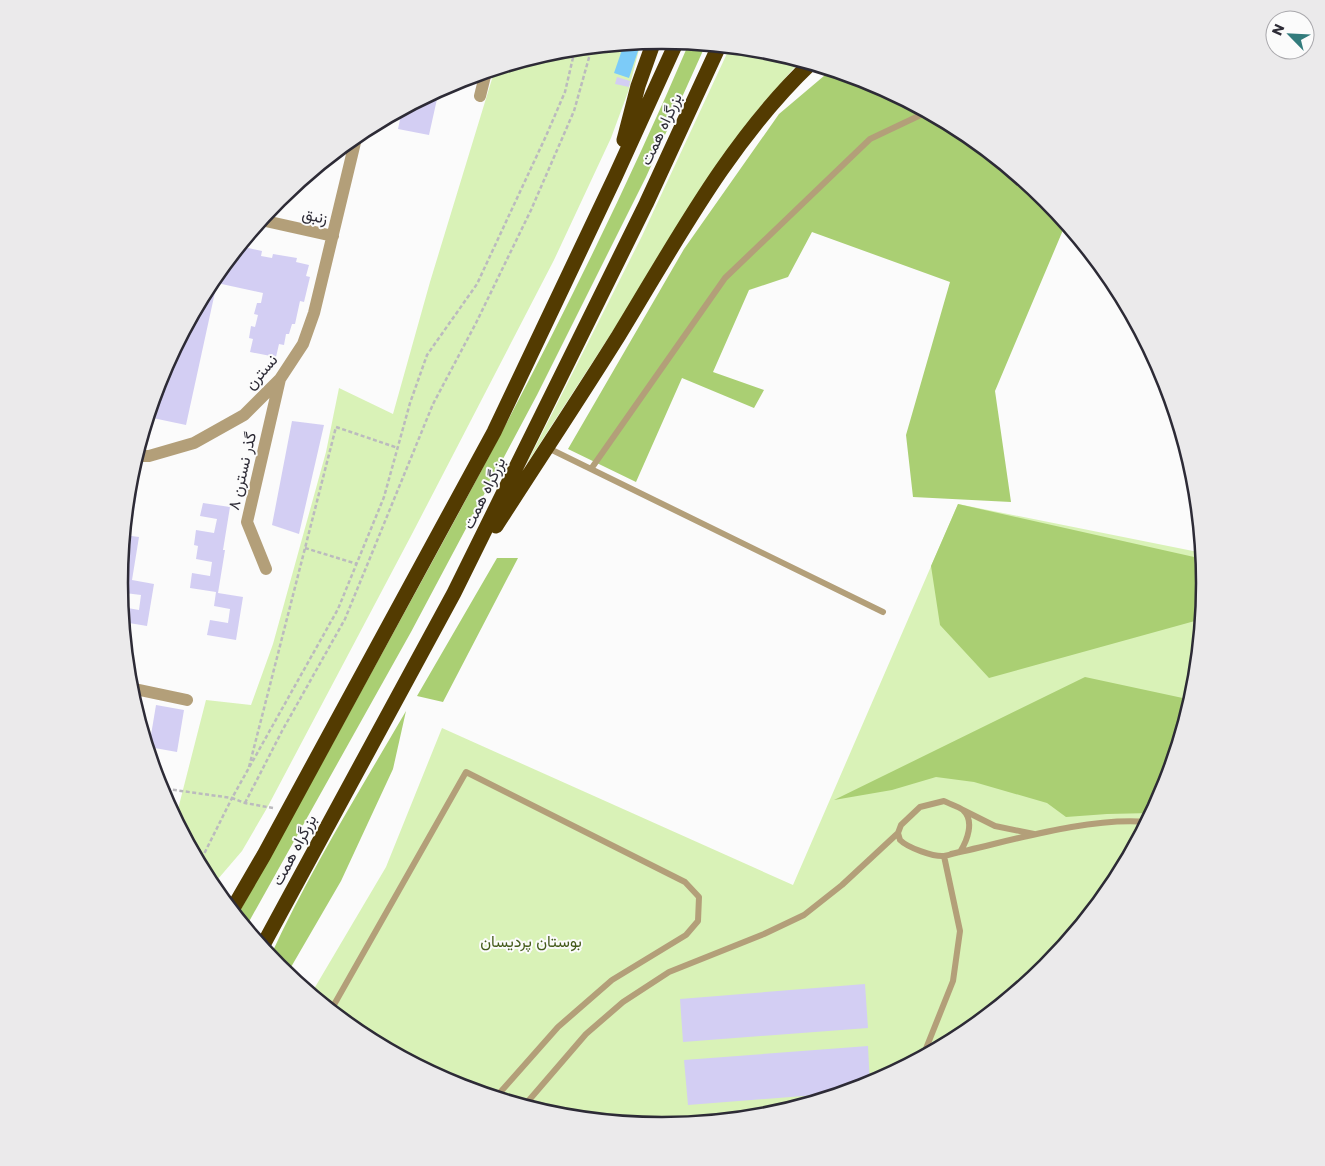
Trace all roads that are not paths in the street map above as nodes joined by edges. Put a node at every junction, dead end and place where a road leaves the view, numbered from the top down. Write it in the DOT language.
graph roads {
  1 [pos="651,49"];
  2 [pos="673,49"];
  3 [pos="716,52"];
  4 [pos="806,68"];
  5 [pos="484,80"];
  6 [pos="480,96"];
  7 [pos="920,115"];
  8 [pos="355,147"];
  9 [pos="615,177"];
  10 [pos="269,222"];
  11 [pos="333,236"];
  12 [pos="280,379"];
  13 [pos="547,448"];
  14 [pos="144,456"];
  15 [pos="591,469"];
  16 [pos="266,569"];
  17 [pos="454,593"];
  18 [pos="883,612"];
  19 [pos="140,690"];
  20 [pos="187,700"];
  21 [pos="963,810"];
  22 [pos="1141,822"];
  23 [pos="898,832"];
  24 [pos="1037,834"];
  25 [pos="951,854"];
  26 [pos="944,856"];
  27 [pos="236,904"];
  28 [pos="266,941"];
  29 [pos="335,1005"];
  30 [pos="926,1048"];
  31 [pos="501,1092"];
  32 [pos="529,1100"];
  1 -- 9 [label="highway"];
  2 -- 9 [label="highway, بزرگراه همت"];
  3 -- 17 [label="highway, بزرگراه همت"];
  4 -- 13 [label="highway"];
  5 -- 6 [label="street"];
  7 -- 15 [label="lane"];
  8 -- 11 [label="street, نسترن"];
  9 -- 27 [label="highway, بزرگراه همت"];
  10 -- 11 [label="street, زنبق"];
  11 -- 12 [label="street, نسترن"];
  12 -- 14 [label="street, نسترن"];
  12 -- 16 [label="street, گذر نسترن ۸"];
  13 -- 15 [label="lane"];
  13 -- 17 [label="highway"];
  15 -- 18 [label="lane"];
  17 -- 28 [label="highway, بزرگراه همت"];
  19 -- 20 [label="street"];
  21 -- 23 [label="lane"];
  21 -- 24 [label="lane"];
  21 -- 25 [label="lane"];
  22 -- 24 [label="lane"];
  23 -- 26 [label="lane"];
  23 -- 32 [label="lane"];
  24 -- 25 [label="lane"];
  25 -- 26 [label="lane"];
  26 -- 30 [label="lane"];
  29 -- 31 [label="lane"];
}
